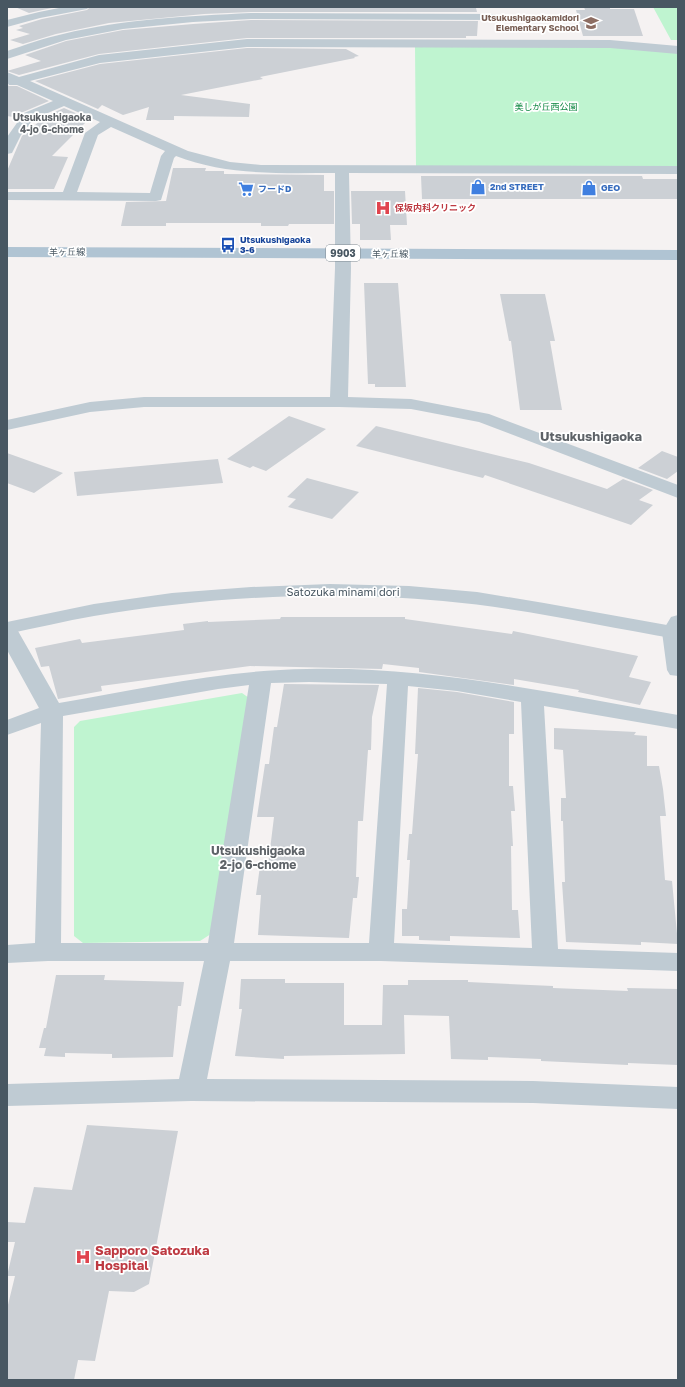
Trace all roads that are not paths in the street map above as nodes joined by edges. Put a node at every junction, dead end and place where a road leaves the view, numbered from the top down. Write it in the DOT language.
graph roads {
  1 [pos="88,8"];
  2 [pos="252,11"];
  3 [pos="491,12"];
  4 [pos="106,16"];
  5 [pos="7,24"];
  6 [pos="123,26"];
  7 [pos="247,43"];
  8 [pos="497,43"];
  9 [pos="678,50"];
  10 [pos="7,55"];
  11 [pos="10,81"];
  12 [pos="65,101"];
  13 [pos="109,122"];
  14 [pos="7,150"];
  15 [pos="175,150"];
  16 [pos="342,170"];
  17 [pos="678,170"];
  18 [pos="7,196"];
  19 [pos="69,196"];
  20 [pos="7,252"];
  21 [pos="678,255"];
  22 [pos="344,260"];
  23 [pos="148,267"];
  24 [pos="678,269"];
  25 [pos="339,402"];
  26 [pos="7,425"];
  27 [pos="678,492"];
  28 [pos="676,629"];
  29 [pos="7,630"];
  30 [pos="678,670"];
  31 [pos="261,677"];
  32 [pos="398,678"];
  33 [pos="532,697"];
  34 [pos="52,711"];
  35 [pos="678,722"];
  36 [pos="7,728"];
  37 [pos="48,952"];
  38 [pos="381,952"];
  39 [pos="219,953"];
  40 [pos="7,954"];
  41 [pos="545,958"];
  42 [pos="678,962"];
  43 [pos="191,1090"];
  44 [pos="7,1095"];
  45 [pos="678,1098"];
  1 -- 5 [label="street"];
  2 -- 3 [label="street"];
  2 -- 6 [label="street"];
  2 -- 7 [label="street"];
  3 -- 8 [label="street"];
  4 -- 6 [label="street"];
  6 -- 10 [label="street"];
  7 -- 8 [label="street"];
  7 -- 11 [label="street"];
  8 -- 9 [label="street"];
  11 -- 12 [label="street"];
  12 -- 13 [label="street"];
  12 -- 14 [label="street"];
  13 -- 15 [label="street"];
  13 -- 19 [label="street"];
  15 -- 16 [label="street"];
  15 -- 19 [label="street"];
  16 -- 17 [label="street"];
  16 -- 22 [label="street"];
  18 -- 19 [label="street"];
  20 -- 22 [label="main road, 羊ヶ丘線 / 9903"];
  21 -- 22 [label="main road, 羊ヶ丘線 / 9903"];
  22 -- 23 [label="main road, 羊ヶ丘線 / 9903"];
  22 -- 24 [label="main road, 羊ヶ丘線 / 9903"];
  22 -- 25 [label="street"];
  25 -- 26 [label="street"];
  25 -- 27 [label="street"];
  28 -- 29 [label="street, Satozuka minami dori"];
  28 -- 30 [label="street"];
  29 -- 34 [label="street"];
  31 -- 32 [label="street"];
  31 -- 34 [label="street"];
  31 -- 39 [label="street"];
  32 -- 33 [label="street"];
  32 -- 38 [label="street"];
  33 -- 35 [label="street"];
  33 -- 41 [label="street"];
  34 -- 36 [label="street"];
  34 -- 37 [label="street"];
  37 -- 39 [label="street"];
  37 -- 40 [label="street"];
  38 -- 39 [label="street"];
  38 -- 41 [label="street"];
  39 -- 43 [label="street"];
  41 -- 42 [label="street"];
  43 -- 44 [label="street"];
  43 -- 45 [label="street"];
}
